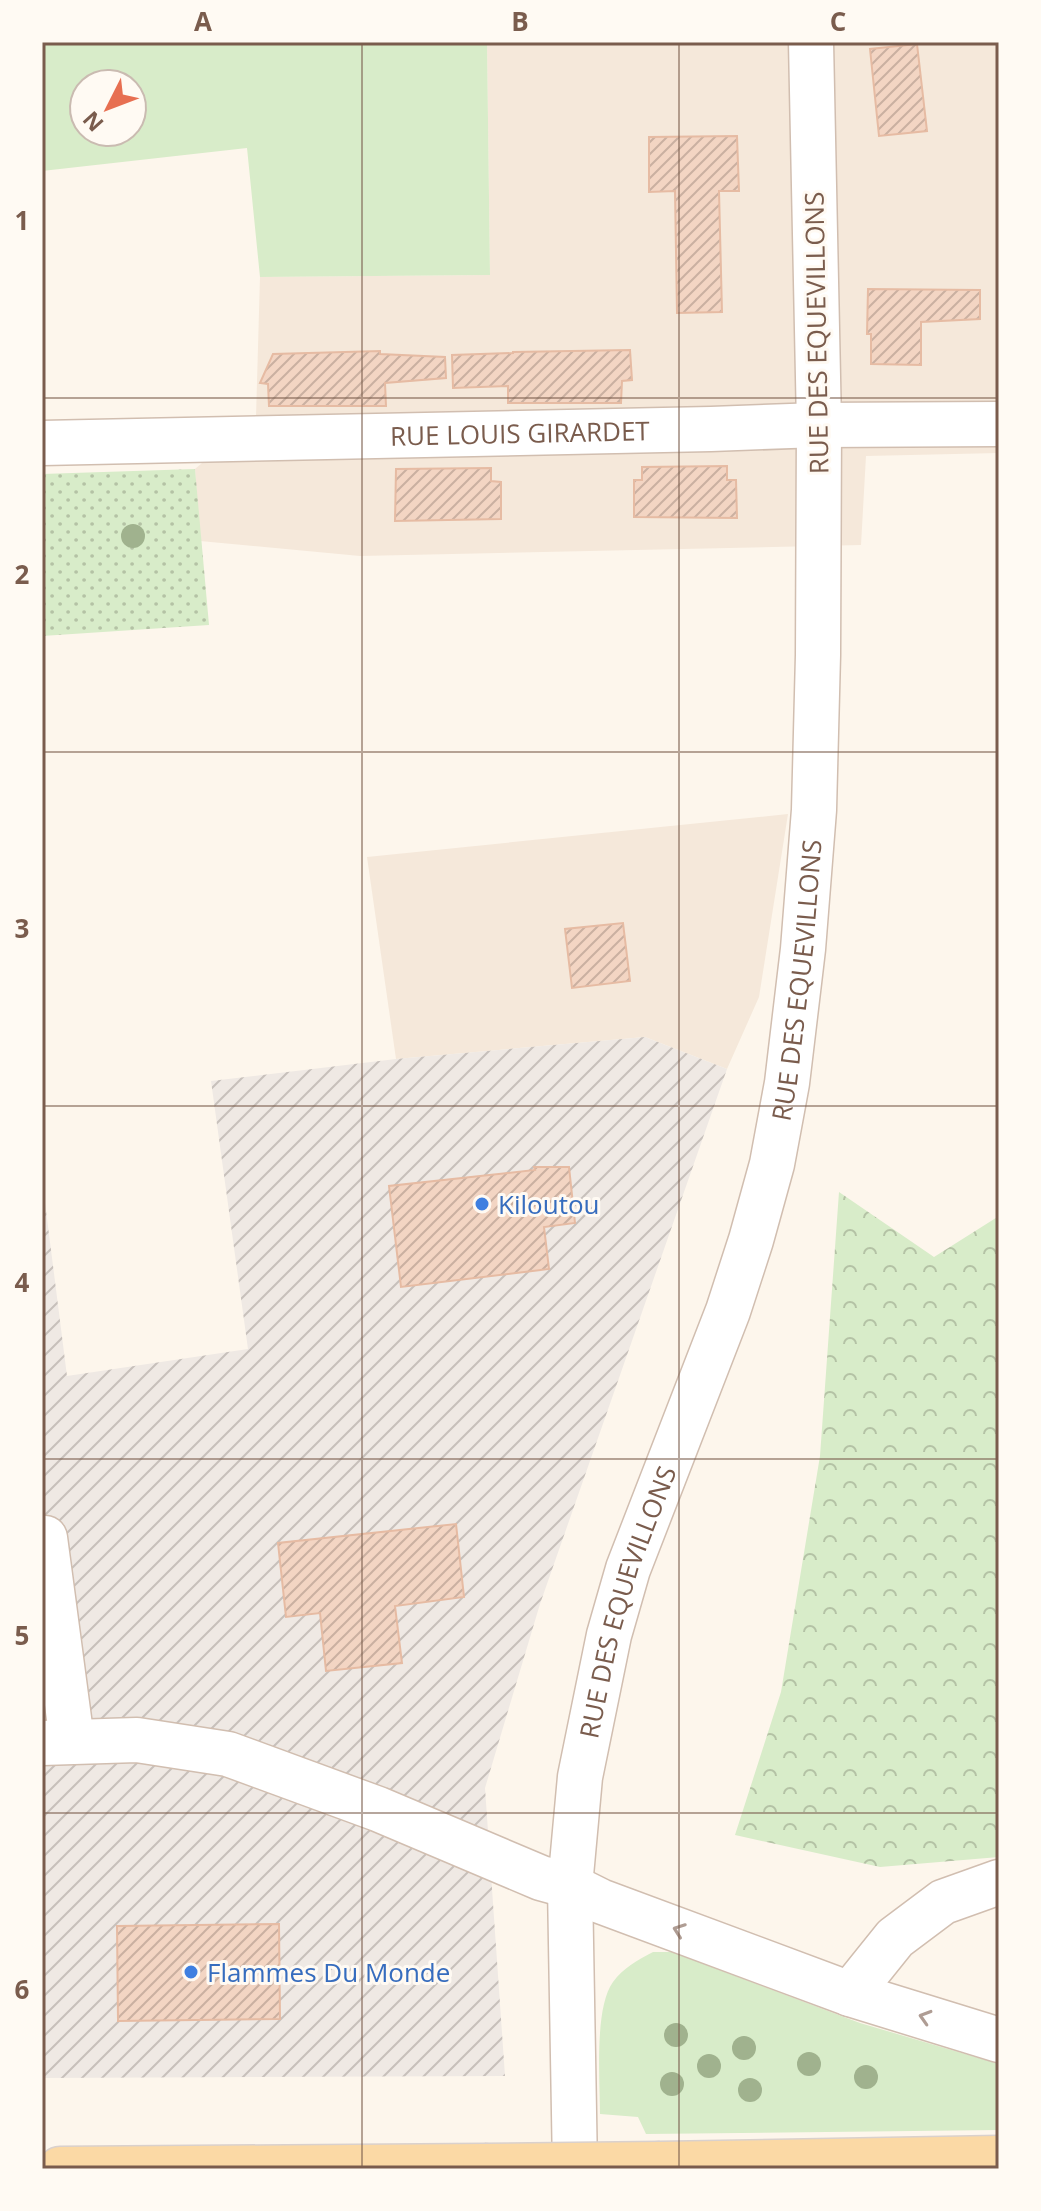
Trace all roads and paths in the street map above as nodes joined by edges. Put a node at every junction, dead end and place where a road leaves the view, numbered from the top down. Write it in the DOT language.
graph roads {
  1 [pos="811,42"];
  2 [pos="999,424"];
  3 [pos="819,425"];
  4 [pos="42,443"];
  5 [pos="45,1538"];
  6 [pos="57,1742"];
  7 [pos="999,1882"];
  8 [pos="570,1886"];
  9 [pos="850,1994"];
  10 [pos="999,2040"];
  11 [pos="999,2158"];
  12 [pos="749,2165"];
  13 [pos="60,2169"];
  14 [pos="575,2169"];
  1 -- 3 [label="street, RUE DES EQUEVILLONS"];
  2 -- 3 [label="street, RUE LOUIS GIRARDET"];
  3 -- 4 [label="street, RUE LOUIS GIRARDET"];
  3 -- 8 [label="street, RUE DES EQUEVILLONS"];
  5 -- 6 [label="street"];
  6 -- 8 [label="street"];
  7 -- 9 [label="street"];
  9 -- 8 [label="street, one-way"];
  8 -- 14 [label="street, RUE DES EQUEVILLONS"];
  10 -- 9 [label="street, one-way"];
  11 -- 12 [label="main road"];
  12 -- 13 [label="main road, bridge"];
}
